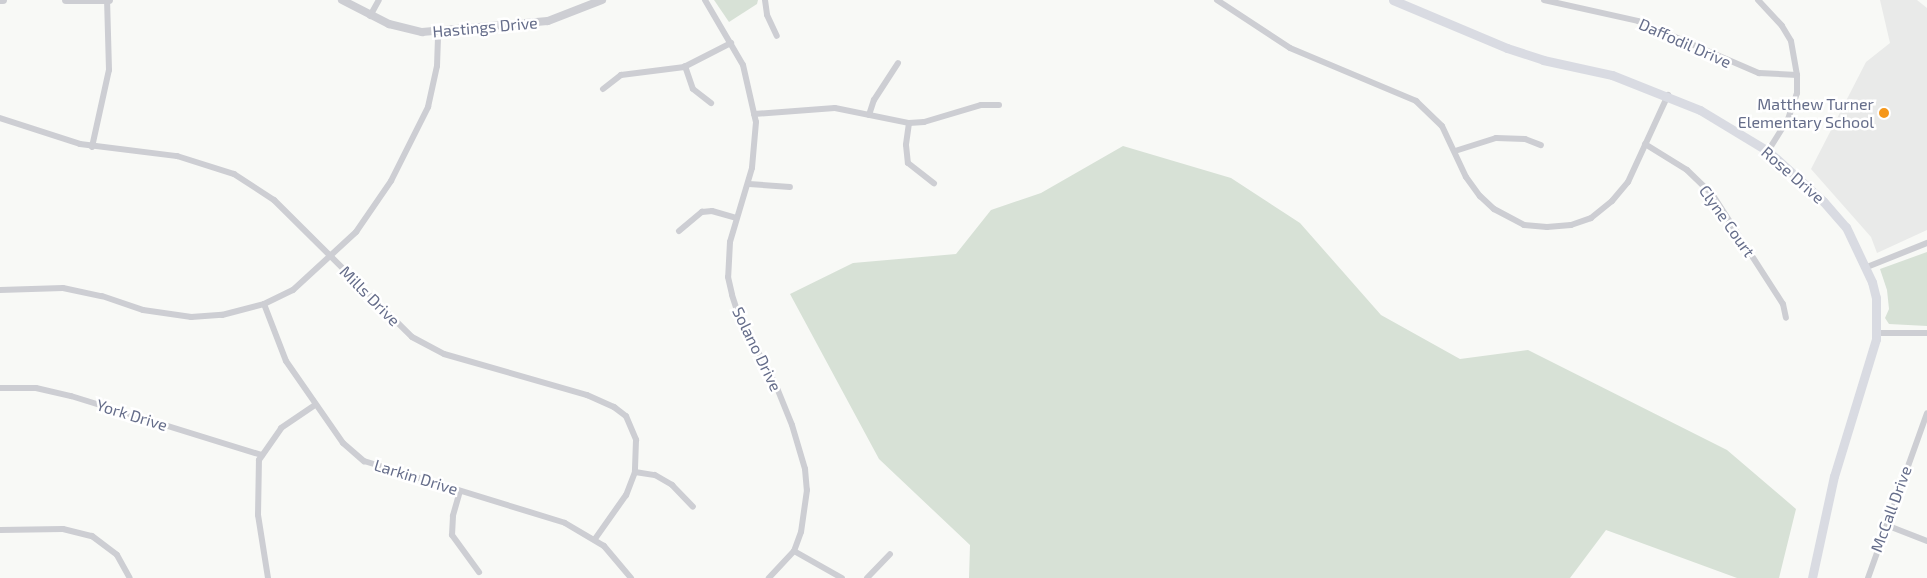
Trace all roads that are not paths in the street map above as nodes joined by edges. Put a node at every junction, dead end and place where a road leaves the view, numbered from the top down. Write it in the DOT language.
graph roads {
  1 [pos="66,0"];
  2 [pos="108,0"];
  3 [pos="342,0"];
  4 [pos="379,0"];
  5 [pos="602,0"];
  6 [pos="705,0"];
  7 [pos="765,0"];
  8 [pos="1216,0"];
  9 [pos="1393,0"];
  10 [pos="1544,0"];
  11 [pos="1758,0"];
  12 [pos="370,16"];
  13 [pos="438,32"];
  14 [pos="777,36"];
  15 [pos="731,43"];
  16 [pos="898,63"];
  17 [pos="685,66"];
  18 [pos="1797,76"];
  19 [pos="603,89"];
  20 [pos="1668,95"];
  21 [pos="711,103"];
  22 [pos="999,104"];
  23 [pos="754,114"];
  24 [pos="869,115"];
  25 [pos="0,118"];
  26 [pos="909,123"];
  27 [pos="1645,144"];
  28 [pos="1541,145"];
  29 [pos="92,147"];
  30 [pos="1455,151"];
  31 [pos="1768,151"];
  32 [pos="934,183"];
  33 [pos="749,184"];
  34 [pos="790,187"];
  35 [pos="736,218"];
  36 [pos="678,231"];
  37 [pos="1927,243"];
  38 [pos="332,257"];
  39 [pos="1867,267"];
  40 [pos="0,290"];
  41 [pos="264,304"];
  42 [pos="1786,318"];
  43 [pos="1877,333"];
  44 [pos="1927,333"];
  45 [pos="0,388"];
  46 [pos="315,405"];
  47 [pos="1927,413"];
  48 [pos="262,455"];
  49 [pos="635,472"];
  50 [pos="460,491"];
  51 [pos="693,507"];
  52 [pos="1886,525"];
  53 [pos="0,530"];
  54 [pos="595,538"];
  55 [pos="1927,541"];
  56 [pos="794,551"];
  57 [pos="890,554"];
  58 [pos="479,572"];
  59 [pos="130,578"];
  60 [pos="268,578"];
  61 [pos="631,578"];
  62 [pos="769,578"];
  63 [pos="842,578"];
  64 [pos="867,578"];
  65 [pos="1812,578"];
  66 [pos="1868,578"];
  1 -- 2 [label="street"];
  2 -- 29 [label="street"];
  3 -- 12 [label="street, Hastings Drive"];
  4 -- 12 [label="street"];
  5 -- 13 [label="street, Hastings Drive"];
  6 -- 15 [label="street, Solano Drive"];
  7 -- 14 [label="street"];
  8 -- 30 [label="street"];
  9 -- 20 [label="main road, Rose Drive"];
  10 -- 18 [label="street, Daffodil Drive"];
  11 -- 18 [label="street"];
  12 -- 13 [label="street, Hastings Drive"];
  13 -- 38 [label="street"];
  15 -- 17 [label="street"];
  15 -- 23 [label="street, Solano Drive"];
  16 -- 24 [label="street"];
  17 -- 19 [label="street"];
  17 -- 21 [label="street"];
  18 -- 31 [label="street"];
  20 -- 27 [label="street"];
  20 -- 31 [label="main road, Rose Drive"];
  22 -- 26 [label="street"];
  23 -- 24 [label="street"];
  23 -- 33 [label="street, Solano Drive"];
  24 -- 26 [label="street"];
  25 -- 29 [label="street, Mills Drive"];
  26 -- 32 [label="street"];
  27 -- 30 [label="street"];
  27 -- 42 [label="street, Clyne Court"];
  28 -- 30 [label="street"];
  29 -- 38 [label="street, Mills Drive"];
  31 -- 39 [label="main road, Rose Drive"];
  33 -- 34 [label="street"];
  33 -- 35 [label="street, Solano Drive"];
  35 -- 36 [label="street"];
  35 -- 56 [label="street, Solano Drive"];
  37 -- 39 [label="street"];
  38 -- 41 [label="street"];
  38 -- 49 [label="street, Mills Drive"];
  39 -- 43 [label="main road, Rose Drive"];
  40 -- 41 [label="street"];
  41 -- 46 [label="street, Larkin Drive"];
  43 -- 44 [label="street"];
  43 -- 65 [label="main road, Rose Drive"];
  45 -- 48 [label="street, York Drive"];
  46 -- 48 [label="street"];
  46 -- 50 [label="street, Larkin Drive"];
  47 -- 52 [label="street, McCall Drive"];
  48 -- 60 [label="street"];
  49 -- 51 [label="street"];
  49 -- 54 [label="street, Mills Drive"];
  50 -- 54 [label="street, Larkin Drive"];
  50 -- 58 [label="street"];
  52 -- 55 [label="street"];
  52 -- 66 [label="street, McCall Drive"];
  53 -- 59 [label="street"];
  54 -- 61 [label="street, Larkin Drive"];
  56 -- 62 [label="street, Solano Drive"];
  56 -- 63 [label="street"];
  57 -- 64 [label="street"];
}
